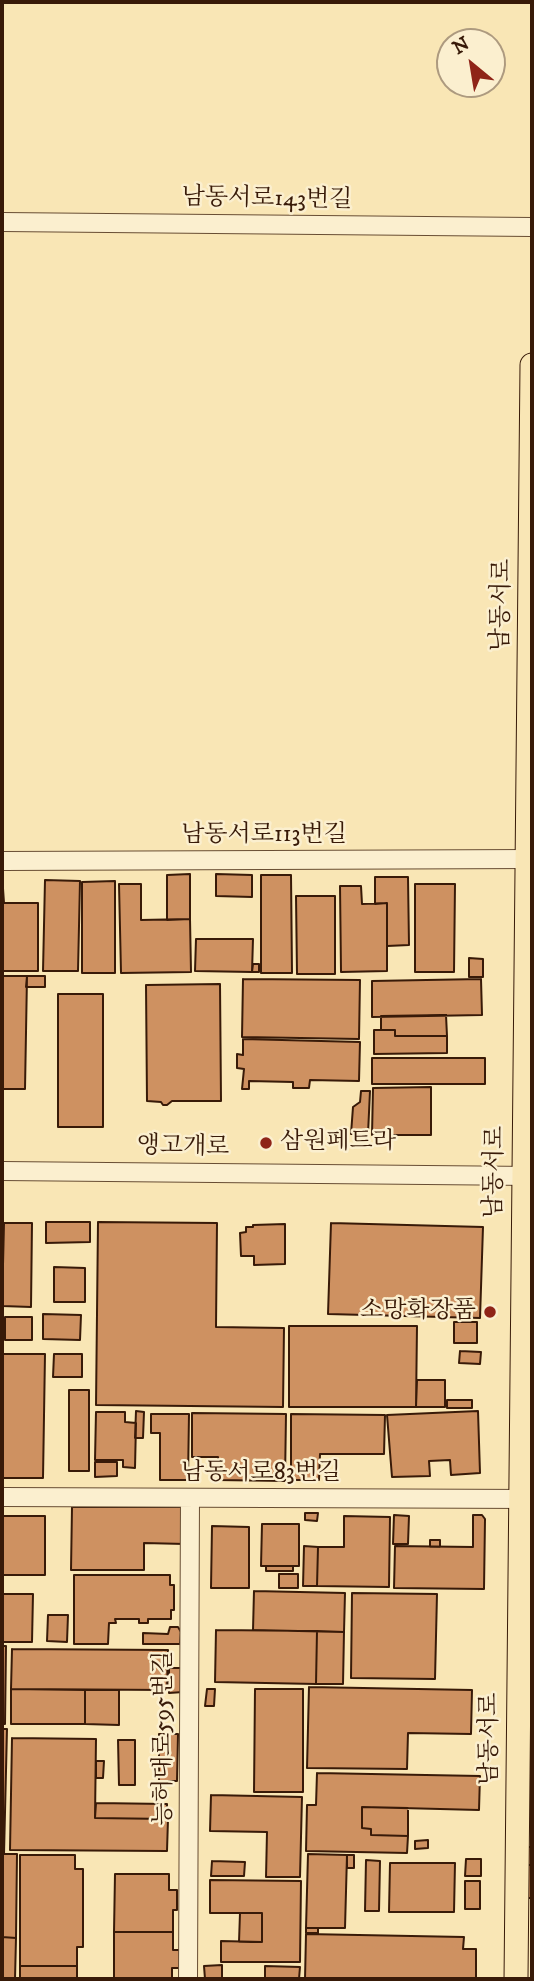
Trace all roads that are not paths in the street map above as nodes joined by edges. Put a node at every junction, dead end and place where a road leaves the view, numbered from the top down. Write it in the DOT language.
graph roads {
  1 [pos="2,222"];
  2 [pos="532,227"];
  3 [pos="532,365"];
  4 [pos="531,556"];
  5 [pos="529,859"];
  6 [pos="2,861"];
  7 [pos="2,1171"];
  8 [pos="527,1176"];
  9 [pos="2,1497"];
  10 [pos="190,1498"];
  11 [pos="526,1499"];
  12 [pos="188,1979"];
  13 [pos="516,1979"];
  1 -- 2 [label="street, 남동서로143번길"];
  3 -- 4 [label="main road, 남동서로"];
  4 -- 5 [label="main road, 남동서로"];
  5 -- 6 [label="street, 남동서로113번길"];
  5 -- 8 [label="main road, 남동서로"];
  7 -- 8 [label="street, 앵고개로"];
  8 -- 11 [label="main road, 남동서로"];
  9 -- 10 [label="street, 남동서로83번길"];
  10 -- 11 [label="street, 남동서로83번길"];
  10 -- 12 [label="street, 능허대로595번길"];
  11 -- 13 [label="main road, 남동서로"];
}
